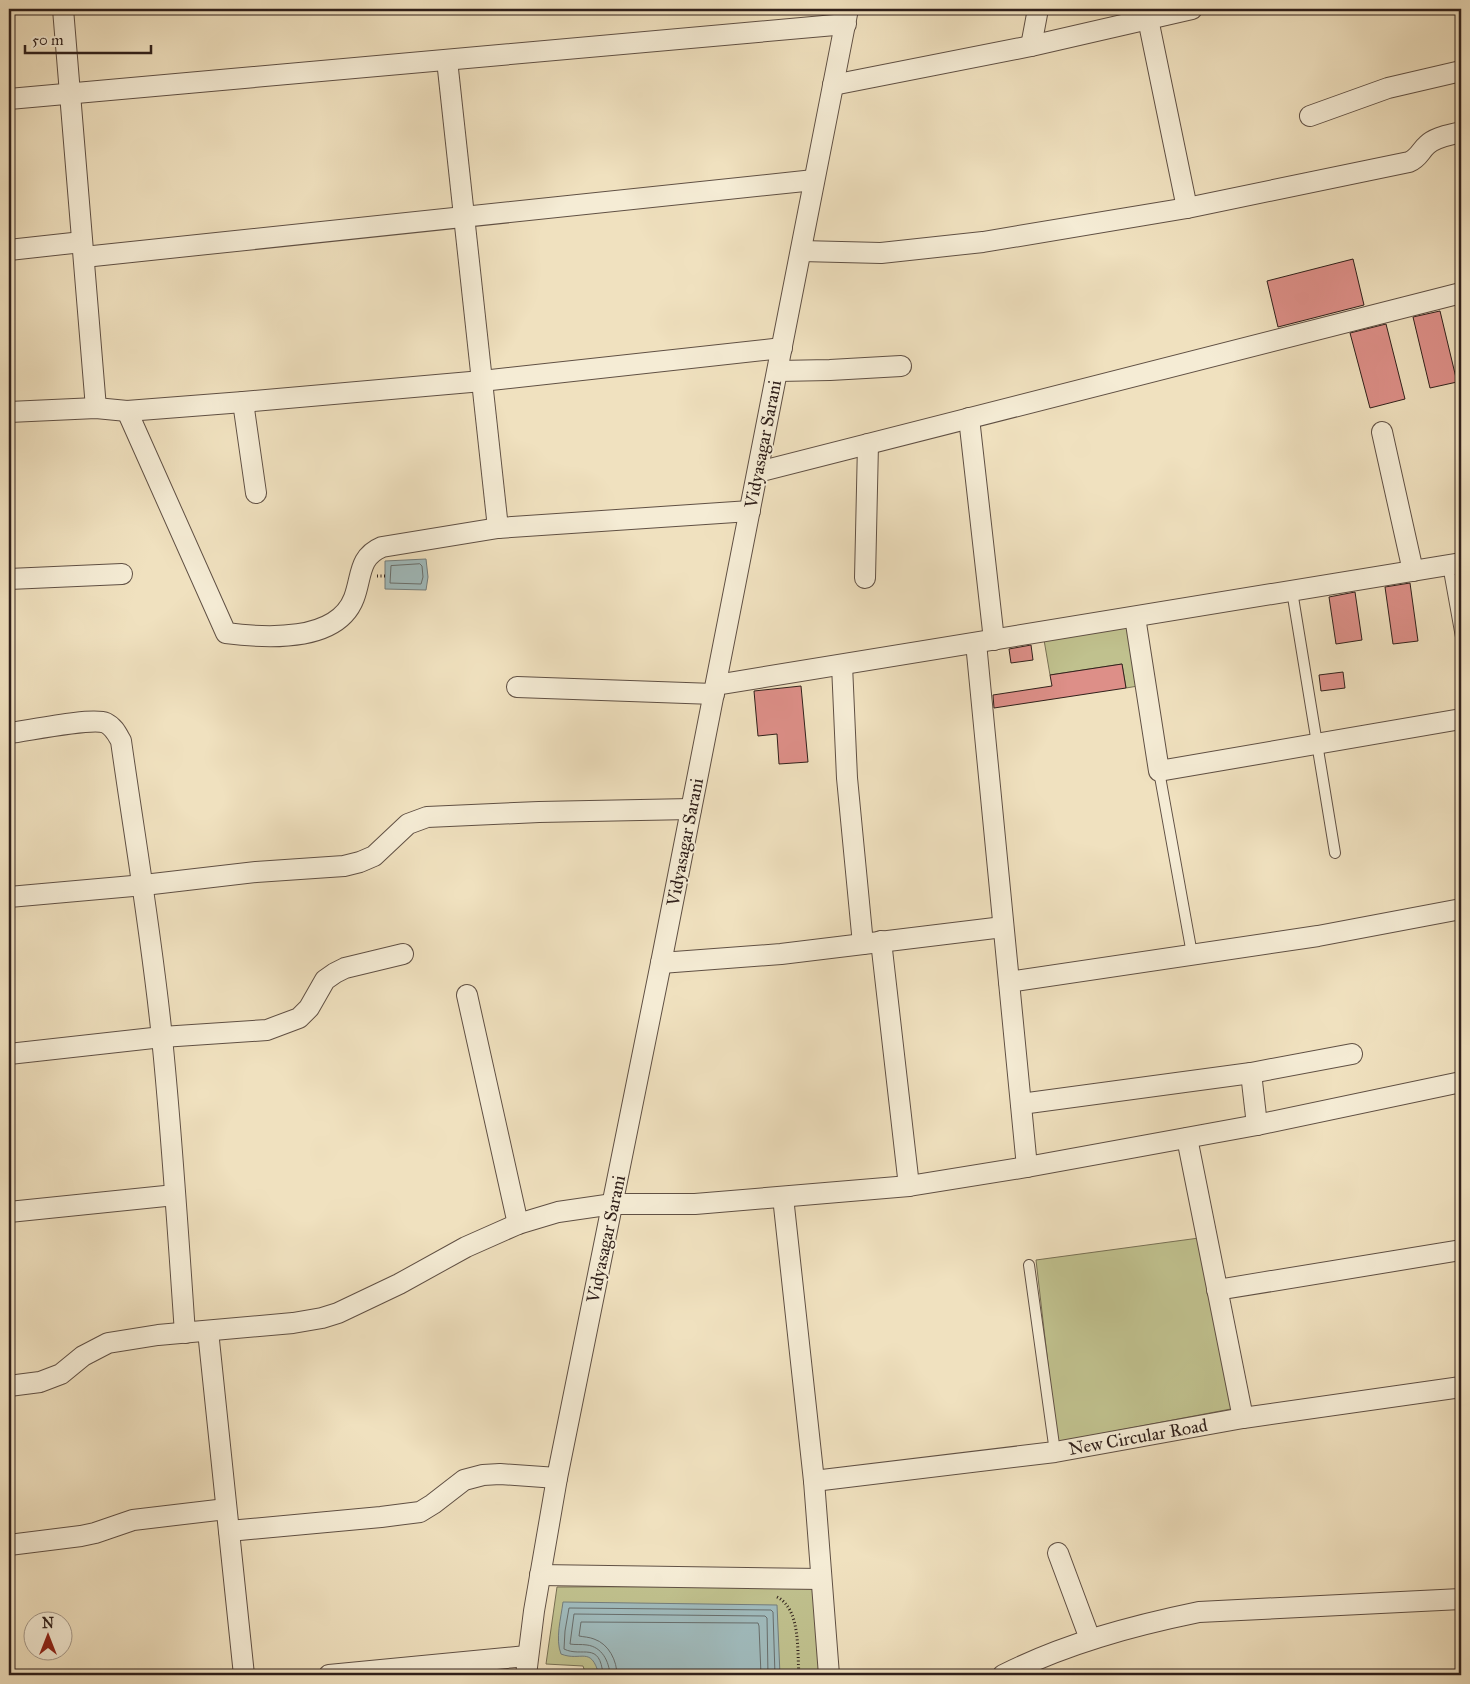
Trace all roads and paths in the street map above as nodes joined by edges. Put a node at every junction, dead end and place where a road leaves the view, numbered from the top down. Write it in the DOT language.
graph roads {
  1 [pos="63,9"];
  2 [pos="1038,9"];
  3 [pos="1192,9"];
  4 [pos="847,17"];
  5 [pos="1148,19"];
  6 [pos="1031,46"];
  7 [pos="447,60"];
  8 [pos="1461,71"];
  9 [pos="833,85"];
  10 [pos="70,93"];
  11 [pos="9,99"];
  12 [pos="1310,116"];
  13 [pos="1461,132"];
  14 [pos="814,180"];
  15 [pos="1187,208"];
  16 [pos="464,217"];
  17 [pos="9,250"];
  18 [pos="83,250"];
  19 [pos="801,251"];
  20 [pos="1461,293"];
  21 [pos="782,348"];
  22 [pos="901,366"];
  23 [pos="778,371"];
  24 [pos="482,381"];
  25 [pos="243,402"];
  26 [pos="96,408"];
  27 [pos="127,411"];
  28 [pos="9,412"];
  29 [pos="969,418"];
  30 [pos="1382,432"];
  31 [pos="868,444"];
  32 [pos="758,472"];
  33 [pos="256,493"];
  34 [pos="750,511"];
  35 [pos="498,528"];
  36 [pos="1455,564"];
  37 [pos="1413,571"];
  38 [pos="122,574"];
  39 [pos="380,576"];
  40 [pos="386,576"];
  41 [pos="865,578"];
  42 [pos="9,579"];
  43 [pos="1292,591"];
  44 [pos="1135,617"];
  45 [pos="1461,637"];
  46 [pos="985,642"];
  47 [pos="842,666"];
  48 [pos="517,687"];
  49 [pos="715,689"];
  50 [pos="1461,719"];
  51 [pos="9,733"];
  52 [pos="1317,743"];
  53 [pos="1159,771"];
  54 [pos="691,809"];
  55 [pos="1335,853"];
  56 [pos="144,885"];
  57 [pos="9,898"];
  58 [pos="1461,909"];
  59 [pos="1003,927"];
  60 [pos="872,943"];
  61 [pos="403,954"];
  62 [pos="1192,954"];
  63 [pos="661,963"];
  64 [pos="1009,982"];
  65 [pos="467,995"];
  66 [pos="162,1037"];
  67 [pos="9,1054"];
  68 [pos="1352,1054"];
  69 [pos="1250,1073"];
  70 [pos="1461,1082"];
  71 [pos="1021,1104"];
  72 [pos="1257,1125"];
  73 [pos="1187,1138"];
  74 [pos="1027,1167"];
  75 [pos="909,1186"];
  76 [pos="174,1195"];
  77 [pos="783,1197"];
  78 [pos="613,1204"];
  79 [pos="9,1212"];
  80 [pos="518,1224"];
  81 [pos="1461,1250"];
  82 [pos="1029,1265"];
  83 [pos="1217,1290"];
  84 [pos="208,1331"];
  85 [pos="185,1332"];
  86 [pos="9,1386"];
  87 [pos="1461,1387"];
  88 [pos="1243,1418"];
  89 [pos="1055,1452"];
  90 [pos="557,1478"];
  91 [pos="814,1481"];
  92 [pos="226,1509"];
  93 [pos="229,1531"];
  94 [pos="9,1545"];
  95 [pos="1058,1553"];
  96 [pos="540,1575"];
  97 [pos="822,1579"];
  98 [pos="769,1595"];
  99 [pos="1461,1599"];
  100 [pos="1090,1639"];
  101 [pos="528,1659"];
  102 [pos="244,1675"];
  103 [pos="328,1675"];
  104 [pos="799,1675"];
  105 [pos="829,1675"];
  106 [pos="1003,1675"];
  1 -- 10 [label="street"];
  2 -- 6 [label="street"];
  3 -- 5 [label="street"];
  4 -- 7 [label="street"];
  4 -- 9 [label="street, Vidyasagar Sarani"];
  5 -- 6 [label="street"];
  5 -- 15 [label="street"];
  6 -- 9 [label="street"];
  7 -- 10 [label="street"];
  7 -- 16 [label="street"];
  8 -- 12 [label="street"];
  9 -- 14 [label="street, Vidyasagar Sarani"];
  10 -- 11 [label="street"];
  10 -- 18 [label="street"];
  13 -- 15 [label="street"];
  14 -- 16 [label="street"];
  14 -- 19 [label="street, Vidyasagar Sarani"];
  15 -- 19 [label="street"];
  16 -- 18 [label="street"];
  16 -- 24 [label="street"];
  17 -- 18 [label="street"];
  18 -- 26 [label="street"];
  19 -- 21 [label="street, Vidyasagar Sarani"];
  20 -- 29 [label="street"];
  21 -- 23 [label="street, Vidyasagar Sarani"];
  21 -- 24 [label="street"];
  22 -- 23 [label="street"];
  23 -- 32 [label="street, Vidyasagar Sarani"];
  24 -- 25 [label="street"];
  24 -- 35 [label="street"];
  25 -- 27 [label="street"];
  25 -- 33 [label="street"];
  26 -- 27 [label="street"];
  26 -- 28 [label="street"];
  27 -- 35 [label="street"];
  29 -- 31 [label="street"];
  29 -- 46 [label="street"];
  30 -- 37 [label="street"];
  31 -- 32 [label="street"];
  31 -- 41 [label="street"];
  32 -- 34 [label="street, Vidyasagar Sarani"];
  34 -- 35 [label="street"];
  34 -- 49 [label="street, Vidyasagar Sarani"];
  36 -- 37 [label="street"];
  36 -- 45 [label="lane"];
  37 -- 43 [label="street"];
  38 -- 42 [label="street"];
  39 -- 40 [label="path"];
  43 -- 44 [label="street"];
  43 -- 52 [label="lane"];
  44 -- 46 [label="street"];
  44 -- 53 [label="street"];
  46 -- 47 [label="street"];
  46 -- 59 [label="street"];
  47 -- 49 [label="street"];
  47 -- 60 [label="street"];
  48 -- 49 [label="street"];
  49 -- 54 [label="street, Vidyasagar Sarani"];
  50 -- 52 [label="street"];
  51 -- 56 [label="street"];
  52 -- 53 [label="street"];
  52 -- 55 [label="lane"];
  53 -- 62 [label="lane"];
  54 -- 56 [label="street"];
  54 -- 63 [label="street, Vidyasagar Sarani"];
  56 -- 57 [label="street"];
  56 -- 66 [label="street"];
  58 -- 62 [label="street"];
  59 -- 60 [label="street"];
  59 -- 64 [label="street"];
  60 -- 63 [label="street"];
  60 -- 75 [label="street"];
  61 -- 66 [label="street"];
  62 -- 64 [label="street"];
  63 -- 78 [label="street, Vidyasagar Sarani"];
  64 -- 71 [label="street"];
  65 -- 80 [label="street"];
  66 -- 67 [label="street"];
  66 -- 76 [label="street"];
  68 -- 69 [label="street"];
  69 -- 71 [label="street"];
  69 -- 72 [label="street"];
  70 -- 72 [label="street"];
  71 -- 74 [label="street"];
  72 -- 73 [label="street"];
  73 -- 74 [label="street"];
  73 -- 83 [label="street"];
  74 -- 75 [label="street"];
  75 -- 77 [label="street"];
  76 -- 79 [label="street"];
  76 -- 85 [label="street"];
  77 -- 78 [label="street"];
  77 -- 91 [label="street"];
  78 -- 80 [label="street"];
  78 -- 90 [label="street, Vidyasagar Sarani"];
  80 -- 84 [label="street"];
  81 -- 83 [label="street"];
  82 -- 89 [label="lane"];
  83 -- 88 [label="street"];
  84 -- 85 [label="street"];
  84 -- 92 [label="street"];
  85 -- 86 [label="street"];
  87 -- 88 [label="street, New Circular Road"];
  88 -- 89 [label="street, New Circular Road"];
  89 -- 91 [label="street, New Circular Road"];
  90 -- 93 [label="street"];
  90 -- 96 [label="street, Vidyasagar Sarani"];
  91 -- 97 [label="street"];
  92 -- 93 [label="street"];
  92 -- 94 [label="street"];
  93 -- 102 [label="street"];
  95 -- 100 [label="street"];
  96 -- 97 [label="street"];
  96 -- 101 [label="street, Vidyasagar Sarani"];
  97 -- 105 [label="street"];
  98 -- 104 [label="path"];
  99 -- 100 [label="street"];
  100 -- 106 [label="street"];
  101 -- 103 [label="street"];
}
